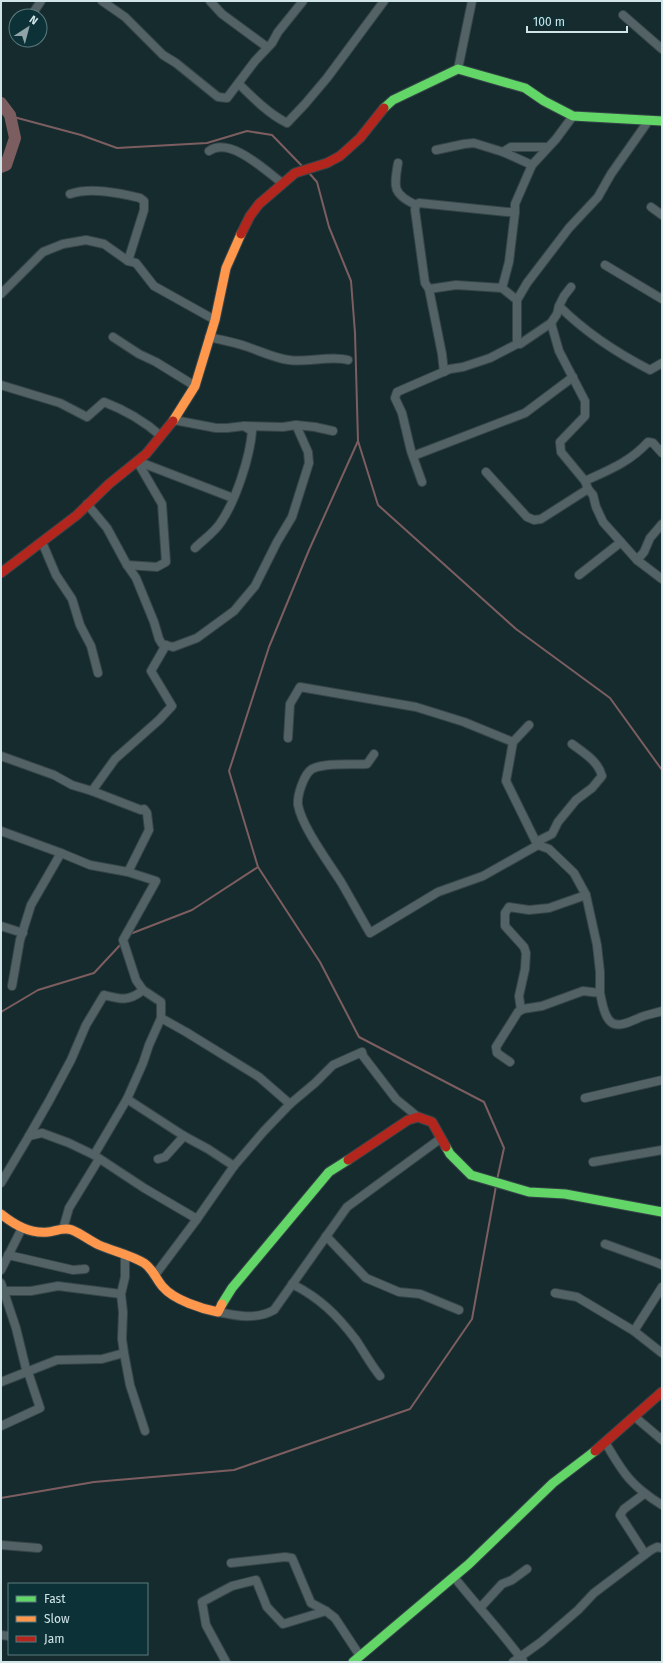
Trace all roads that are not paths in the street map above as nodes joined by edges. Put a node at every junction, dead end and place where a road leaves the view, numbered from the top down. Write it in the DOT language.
graph roads {
  1 [pos="102,1"];
  2 [pos="210,1"];
  3 [pos="303,1"];
  4 [pos="384,1"];
  5 [pos="472,1"];
  6 [pos="623,15"];
  7 [pos="267,48"];
  8 [pos="662,49"];
  9 [pos="458,69"];
  10 [pos="239,84"];
  11 [pos="573,116"];
  12 [pos="649,120"];
  13 [pos="662,121"];
  14 [pos="547,147"];
  15 [pos="436,150"];
  16 [pos="209,151"];
  17 [pos="503,152"];
  18 [pos="398,163"];
  19 [pos="532,165"];
  20 [pos="282,183"];
  21 [pos="70,194"];
  22 [pos="416,205"];
  23 [pos="651,207"];
  24 [pos="515,212"];
  25 [pos="662,215"];
  26 [pos="128,261"];
  27 [pos="605,265"];
  28 [pos="571,287"];
  29 [pos="502,288"];
  30 [pos="429,289"];
  31 [pos="1,294"];
  32 [pos="662,299"];
  33 [pos="517,300"];
  34 [pos="559,306"];
  35 [pos="215,320"];
  36 [pos="551,323"];
  37 [pos="113,336"];
  38 [pos="209,337"];
  39 [pos="517,344"];
  40 [pos="348,360"];
  41 [pos="662,363"];
  42 [pos="444,372"];
  43 [pos="573,377"];
  44 [pos="1,385"];
  45 [pos="195,386"];
  46 [pos="174,420"];
  47 [pos="296,425"];
  48 [pos="244,426"];
  49 [pos="333,431"];
  50 [pos="160,436"];
  51 [pos="662,453"];
  52 [pos="413,456"];
  53 [pos="137,461"];
  54 [pos="486,472"];
  55 [pos="422,482"];
  56 [pos="586,485"];
  57 [pos="233,498"];
  58 [pos="87,504"];
  59 [pos="662,524"];
  60 [pos="42,542"];
  61 [pos="620,542"];
  62 [pos="195,548"];
  63 [pos="637,560"];
  64 [pos="127,565"];
  65 [pos="1,573"];
  66 [pos="579,575"];
  67 [pos="662,578"];
  68 [pos="166,645"];
  69 [pos="98,674"];
  70 [pos="529,724"];
  71 [pos="288,738"];
  72 [pos="513,742"];
  73 [pos="572,744"];
  74 [pos="374,754"];
  75 [pos="1,756"];
  76 [pos="92,791"];
  77 [pos="1,831"];
  78 [pos="537,844"];
  79 [pos="61,853"];
  80 [pos="128,872"];
  81 [pos="586,895"];
  82 [pos="1,926"];
  83 [pos="22,933"];
  84 [pos="12,986"];
  85 [pos="143,990"];
  86 [pos="600,993"];
  87 [pos="521,1010"];
  88 [pos="662,1011"];
  89 [pos="161,1018"];
  90 [pos="510,1062"];
  91 [pos="662,1080"];
  92 [pos="585,1098"];
  93 [pos="127,1099"];
  94 [pos="290,1104"];
  95 [pos="418,1117"];
  96 [pos="29,1136"];
  97 [pos="184,1136"];
  98 [pos="440,1139"];
  99 [pos="662,1150"];
  100 [pos="96,1157"];
  101 [pos="158,1159"];
  102 [pos="593,1162"];
  103 [pos="234,1166"];
  104 [pos="1,1183"];
  105 [pos="662,1212"];
  106 [pos="1,1214"];
  107 [pos="198,1219"];
  108 [pos="22,1228"];
  109 [pos="63,1228"];
  110 [pos="326,1236"];
  111 [pos="605,1244"];
  112 [pos="8,1255"];
  113 [pos="125,1256"];
  114 [pos="662,1266"];
  115 [pos="85,1269"];
  116 [pos="1,1270"];
  117 [pos="155,1274"];
  118 [pos="292,1284"];
  119 [pos="662,1287"];
  120 [pos="2,1288"];
  121 [pos="555,1293"];
  122 [pos="121,1294"];
  123 [pos="458,1310"];
  124 [pos="218,1312"];
  125 [pos="634,1331"];
  126 [pos="124,1353"];
  127 [pos="662,1353"];
  128 [pos="27,1373"];
  129 [pos="380,1376"];
  130 [pos="1,1382"];
  131 [pos="662,1392"];
  132 [pos="635,1416"];
  133 [pos="1,1426"];
  134 [pos="145,1431"];
  135 [pos="662,1440"];
  136 [pos="605,1442"];
  137 [pos="644,1494"];
  138 [pos="662,1505"];
  139 [pos="1,1545"];
  140 [pos="38,1548"];
  141 [pos="662,1548"];
  142 [pos="645,1554"];
  143 [pos="231,1563"];
  144 [pos="527,1569"];
  145 [pos="454,1577"];
  146 [pos="480,1608"];
  147 [pos="326,1611"];
  148 [pos="356,1659"];
  149 [pos="522,1660"];
  150 [pos="226,1662"];
  151 [pos="513,1662"];
  1 -- 10 [label="street"];
  2 -- 7 [label="street"];
  3 -- 7 [label="street"];
  4 -- 10 [label="street"];
  5 -- 9 [label="street"];
  6 -- 8 [label="street"];
  7 -- 10 [label="street"];
  9 -- 11 [label="street"];
  9 -- 20 [label="street"];
  11 -- 12 [label="street"];
  11 -- 14 [label="street"];
  12 -- 13 [label="street"];
  12 -- 33 [label="street"];
  14 -- 17 [label="street"];
  14 -- 19 [label="street"];
  15 -- 17 [label="street"];
  16 -- 20 [label="street"];
  17 -- 19 [label="street"];
  18 -- 22 [label="street"];
  19 -- 24 [label="street"];
  20 -- 35 [label="street"];
  21 -- 26 [label="street"];
  22 -- 24 [label="street"];
  22 -- 30 [label="street"];
  23 -- 25 [label="street"];
  24 -- 29 [label="street"];
  26 -- 31 [label="street"];
  26 -- 35 [label="street"];
  27 -- 32 [label="street"];
  28 -- 34 [label="street"];
  29 -- 30 [label="street"];
  29 -- 33 [label="street"];
  30 -- 42 [label="street"];
  33 -- 39 [label="street"];
  34 -- 36 [label="street"];
  34 -- 41 [label="street"];
  35 -- 38 [label="street"];
  36 -- 39 [label="street"];
  36 -- 43 [label="street"];
  37 -- 45 [label="street"];
  38 -- 40 [label="street"];
  38 -- 45 [label="street"];
  39 -- 42 [label="street"];
  42 -- 52 [label="street"];
  43 -- 52 [label="street"];
  43 -- 56 [label="street"];
  44 -- 50 [label="street"];
  45 -- 46 [label="street"];
  46 -- 48 [label="street"];
  46 -- 50 [label="street"];
  47 -- 48 [label="street"];
  47 -- 49 [label="street"];
  47 -- 68 [label="street"];
  48 -- 57 [label="street"];
  50 -- 53 [label="street"];
  51 -- 56 [label="street"];
  52 -- 55 [label="street"];
  53 -- 57 [label="street"];
  53 -- 58 [label="street"];
  53 -- 64 [label="street"];
  54 -- 56 [label="street"];
  56 -- 61 [label="street"];
  57 -- 62 [label="street"];
  58 -- 60 [label="street"];
  58 -- 64 [label="street"];
  59 -- 63 [label="street"];
  60 -- 65 [label="street"];
  60 -- 69 [label="street"];
  61 -- 63 [label="street"];
  61 -- 66 [label="street"];
  63 -- 67 [label="street"];
  64 -- 68 [label="street"];
  68 -- 76 [label="street"];
  70 -- 72 [label="street"];
  71 -- 72 [label="street"];
  72 -- 78 [label="street"];
  73 -- 78 [label="street"];
  74 -- 78 [label="street"];
  75 -- 76 [label="street"];
  76 -- 80 [label="street"];
  77 -- 79 [label="street"];
  78 -- 81 [label="street"];
  79 -- 80 [label="street"];
  79 -- 83 [label="street"];
  80 -- 85 [label="street"];
  81 -- 86 [label="street"];
  81 -- 87 [label="street"];
  82 -- 83 [label="street"];
  83 -- 84 [label="street"];
  85 -- 89 [label="street"];
  85 -- 96 [label="street"];
  86 -- 87 [label="street"];
  86 -- 88 [label="street"];
  87 -- 90 [label="street"];
  89 -- 93 [label="street"];
  89 -- 94 [label="street"];
  91 -- 92 [label="street"];
  93 -- 97 [label="street"];
  93 -- 100 [label="street"];
  94 -- 95 [label="street"];
  94 -- 103 [label="street"];
  95 -- 98 [label="street"];
  95 -- 124 [label="street"];
  96 -- 100 [label="street"];
  96 -- 104 [label="street"];
  97 -- 101 [label="street"];
  97 -- 103 [label="street"];
  98 -- 105 [label="street"];
  98 -- 110 [label="street"];
  99 -- 102 [label="street"];
  100 -- 107 [label="street"];
  100 -- 109 [label="street"];
  103 -- 107 [label="street"];
  106 -- 108 [label="street"];
  107 -- 117 [label="street"];
  108 -- 109 [label="street"];
  108 -- 112 [label="street"];
  109 -- 113 [label="street"];
  110 -- 118 [label="street"];
  110 -- 123 [label="street"];
  111 -- 114 [label="street"];
  112 -- 115 [label="street"];
  112 -- 116 [label="street"];
  113 -- 117 [label="street"];
  113 -- 122 [label="street"];
  117 -- 124 [label="street"];
  118 -- 124 [label="street"];
  118 -- 129 [label="street"];
  119 -- 125 [label="street"];
  120 -- 122 [label="street"];
  120 -- 128 [label="street"];
  121 -- 125 [label="street"];
  122 -- 126 [label="street"];
  125 -- 127 [label="street"];
  126 -- 128 [label="street"];
  126 -- 134 [label="street"];
  128 -- 130 [label="street"];
  128 -- 133 [label="street"];
  131 -- 132 [label="street"];
  132 -- 135 [label="street"];
  132 -- 136 [label="street"];
  136 -- 137 [label="street"];
  136 -- 145 [label="street"];
  137 -- 138 [label="street"];
  137 -- 142 [label="street"];
  139 -- 140 [label="street"];
  141 -- 142 [label="street"];
  142 -- 149 [label="street"];
  143 -- 147 [label="street"];
  144 -- 146 [label="street"];
  145 -- 146 [label="street"];
  145 -- 148 [label="street"];
  146 -- 149 [label="street"];
  147 -- 148 [label="street"];
  147 -- 150 [label="street"];
  149 -- 151 [label="street"];
}
